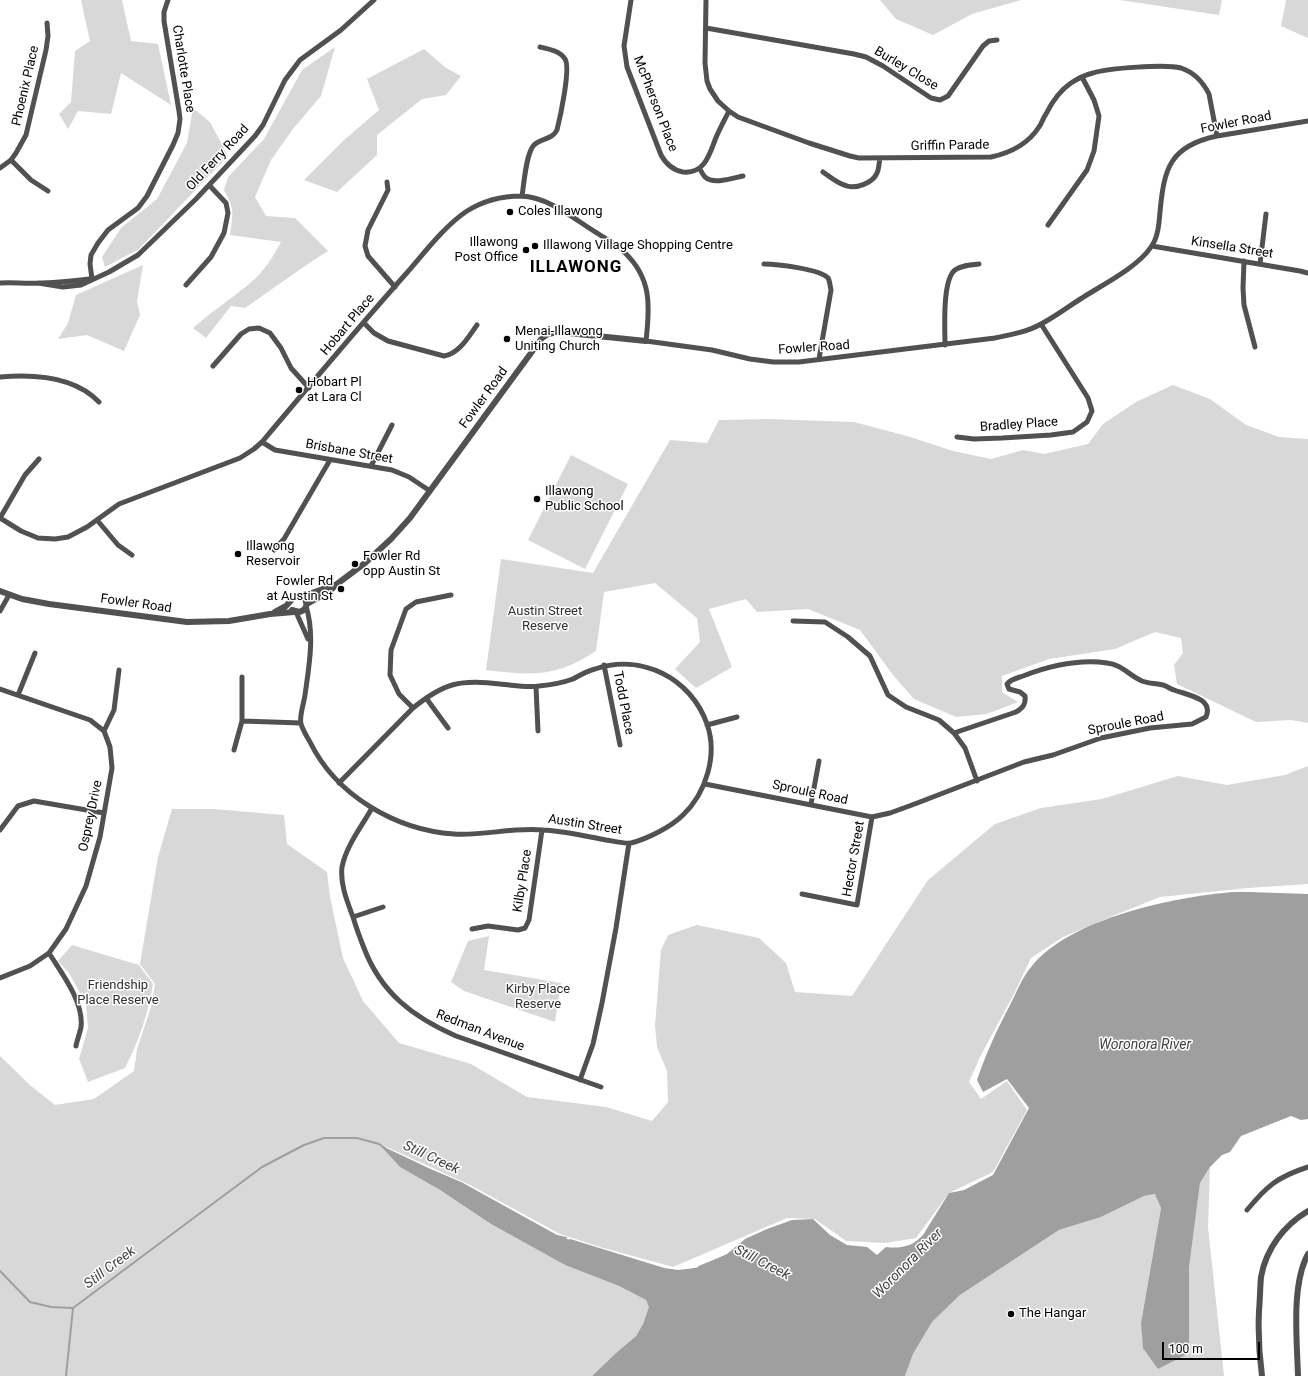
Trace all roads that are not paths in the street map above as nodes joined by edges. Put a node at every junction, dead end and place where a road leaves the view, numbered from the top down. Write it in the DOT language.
graph roads {
  1 [pos="168,0"];
  2 [pos="374,0"];
  3 [pos="631,0"];
  4 [pos="706,0"];
  5 [pos="47,23"];
  6 [pos="706,28"];
  7 [pos="997,40"];
  8 [pos="540,46"];
  9 [pos="1082,77"];
  10 [pos="728,111"];
  11 [pos="1308,121"];
  12 [pos="1217,136"];
  13 [pos="880,158"];
  14 [pos="11,160"];
  15 [pos="0,168"];
  16 [pos="700,169"];
  17 [pos="822,172"];
  18 [pos="742,176"];
  19 [pos="386,182"];
  20 [pos="209,185"];
  21 [pos="48,191"];
  22 [pos="522,196"];
  23 [pos="1266,214"];
  24 [pos="1048,225"];
  25 [pos="1152,246"];
  26 [pos="1244,261"];
  27 [pos="764,264"];
  28 [pos="979,264"];
  29 [pos="1260,264"];
  30 [pos="1308,273"];
  31 [pos="92,279"];
  32 [pos="0,282"];
  33 [pos="186,284"];
  34 [pos="395,287"];
  35 [pos="364,323"];
  36 [pos="1041,324"];
  37 [pos="477,325"];
  38 [pos="646,341"];
  39 [pos="945,344"];
  40 [pos="1255,347"];
  41 [pos="819,359"];
  42 [pos="213,366"];
  43 [pos="0,377"];
  44 [pos="309,388"];
  45 [pos="99,402"];
  46 [pos="392,425"];
  47 [pos="957,437"];
  48 [pos="262,442"];
  49 [pos="39,459"];
  50 [pos="330,460"];
  51 [pos="371,466"];
  52 [pos="430,491"];
  53 [pos="0,518"];
  54 [pos="97,520"];
  55 [pos="274,550"];
  56 [pos="132,555"];
  57 [pos="337,584"];
  58 [pos="3,594"];
  59 [pos="451,595"];
  60 [pos="300,596"];
  61 [pos="291,600"];
  62 [pos="307,605"];
  63 [pos="0,611"];
  64 [pos="295,612"];
  65 [pos="270,614"];
  66 [pos="793,621"];
  67 [pos="310,642"];
  68 [pos="35,653"];
  69 [pos="604,665"];
  70 [pos="119,670"];
  71 [pos="242,678"];
  72 [pos="536,687"];
  73 [pos="0,689"];
  74 [pos="18,695"];
  75 [pos="426,698"];
  76 [pos="413,708"];
  77 [pos="737,717"];
  78 [pos="242,720"];
  79 [pos="301,723"];
  80 [pos="707,725"];
  81 [pos="448,728"];
  82 [pos="104,730"];
  83 [pos="538,731"];
  84 [pos="954,733"];
  85 [pos="620,745"];
  86 [pos="234,750"];
  87 [pos="819,761"];
  88 [pos="977,781"];
  89 [pos="339,783"];
  90 [pos="705,784"];
  91 [pos="811,804"];
  92 [pos="372,808"];
  93 [pos="104,813"];
  94 [pos="872,817"];
  95 [pos="0,830"];
  96 [pos="542,830"];
  97 [pos="629,843"];
  98 [pos="802,894"];
  99 [pos="383,907"];
  100 [pos="353,917"];
  101 [pos="472,929"];
  102 [pos="49,953"];
  103 [pos="0,978"];
  104 [pos="76,1046"];
  105 [pos="580,1080"];
  106 [pos="601,1087"];
  107 [pos="1308,1167"];
  108 [pos="1247,1210"];
  109 [pos="1308,1210"];
  110 [pos="1308,1254"];
  111 [pos="1262,1376"];
  112 [pos="1298,1376"];
  1 -- 31 [label="street, Charlotte Place"];
  2 -- 20 [label="street, Old Ferry Road"];
  3 -- 16 [label="street, McPherson Place"];
  4 -- 6 [label="street, Griffin Parade"];
  5 -- 14 [label="street, Phoenix Place"];
  6 -- 7 [label="street, Burley Close"];
  6 -- 10 [label="street, Griffin Parade"];
  8 -- 22 [label="street"];
  9 -- 12 [label="street, Griffin Parade"];
  9 -- 13 [label="street, Griffin Parade"];
  9 -- 24 [label="street"];
  10 -- 13 [label="street, Griffin Parade"];
  10 -- 16 [label="street"];
  11 -- 12 [label="street, Fowler Road"];
  12 -- 25 [label="street, Fowler Road"];
  13 -- 17 [label="street"];
  14 -- 15 [label="street, Phoenix Place"];
  14 -- 21 [label="street"];
  16 -- 18 [label="street"];
  19 -- 34 [label="street"];
  20 -- 31 [label="street, Old Ferry Road"];
  20 -- 33 [label="street"];
  22 -- 34 [label="street, Hobart Place"];
  22 -- 38 [label="street, Hobart Place"];
  23 -- 29 [label="street"];
  25 -- 26 [label="street, Kinsella Street"];
  25 -- 36 [label="street, Fowler Road"];
  26 -- 29 [label="street, Kinsella Street"];
  26 -- 40 [label="street"];
  27 -- 41 [label="street"];
  28 -- 39 [label="street"];
  29 -- 30 [label="street, Kinsella Street"];
  31 -- 32 [label="street, Old Ferry Road"];
  34 -- 35 [label="street, Hobart Place"];
  35 -- 37 [label="street"];
  35 -- 44 [label="street, Hobart Place"];
  36 -- 39 [label="street, Fowler Road"];
  36 -- 47 [label="street, Bradley Place"];
  38 -- 41 [label="street, Fowler Road"];
  38 -- 52 [label="street, Fowler Road"];
  39 -- 41 [label="street, Fowler Road"];
  42 -- 44 [label="street"];
  43 -- 45 [label="street"];
  44 -- 48 [label="street, Hobart Place"];
  46 -- 51 [label="street"];
  48 -- 50 [label="street, Brisbane Street"];
  48 -- 54 [label="street, Hobart Place"];
  49 -- 53 [label="street"];
  50 -- 51 [label="street, Brisbane Street"];
  50 -- 55 [label="street"];
  51 -- 52 [label="street, Brisbane Street"];
  52 -- 57 [label="street, Fowler Road"];
  53 -- 54 [label="street, Hobart Place"];
  54 -- 56 [label="street"];
  57 -- 60 [label="street, Fowler Road"];
  57 -- 62 [label="street, Fowler Road"];
  58 -- 63 [label="street"];
  58 -- 65 [label="street, Fowler Road"];
  59 -- 76 [label="street"];
  60 -- 61 [label="street"];
  60 -- 62 [label="street"];
  61 -- 64 [label="street"];
  61 -- 65 [label="street, Fowler Road"];
  62 -- 64 [label="street"];
  62 -- 67 [label="street"];
  64 -- 65 [label="street, Fowler Road"];
  64 -- 67 [label="street"];
  66 -- 84 [label="street"];
  67 -- 79 [label="street"];
  68 -- 74 [label="street"];
  69 -- 72 [label="street, Austin Street"];
  69 -- 80 [label="street, Austin Street"];
  69 -- 85 [label="street, Todd Place"];
  70 -- 82 [label="street"];
  71 -- 78 [label="street"];
  72 -- 75 [label="street, Austin Street"];
  72 -- 83 [label="street"];
  73 -- 74 [label="street"];
  74 -- 82 [label="street"];
  75 -- 76 [label="street, Austin Street"];
  75 -- 81 [label="street"];
  76 -- 89 [label="street, Austin Street"];
  77 -- 80 [label="street"];
  78 -- 79 [label="street"];
  78 -- 86 [label="street"];
  79 -- 89 [label="street, Austin Street"];
  80 -- 90 [label="street, Austin Street"];
  82 -- 93 [label="street, Osprey Drive"];
  84 -- 88 [label="street"];
  84 -- 88 [label="street, Sproule Road"];
  87 -- 91 [label="street"];
  88 -- 94 [label="street, Sproule Road"];
  89 -- 92 [label="street, Austin Street"];
  90 -- 91 [label="street, Sproule Road"];
  90 -- 97 [label="street, Austin Street"];
  91 -- 94 [label="street, Sproule Road"];
  92 -- 96 [label="street, Austin Street"];
  92 -- 100 [label="street, Redman Avenue"];
  93 -- 95 [label="street"];
  93 -- 102 [label="street, Osprey Drive"];
  94 -- 98 [label="street, Hector Street"];
  96 -- 97 [label="street, Austin Street"];
  96 -- 101 [label="street, Kilby Place"];
  97 -- 105 [label="street"];
  99 -- 100 [label="street"];
  100 -- 105 [label="street, Redman Avenue"];
  102 -- 103 [label="street, Osprey Drive"];
  102 -- 104 [label="street"];
  105 -- 106 [label="street, Redman Avenue"];
  107 -- 108 [label="street"];
  109 -- 111 [label="street"];
  110 -- 112 [label="street"];
}
